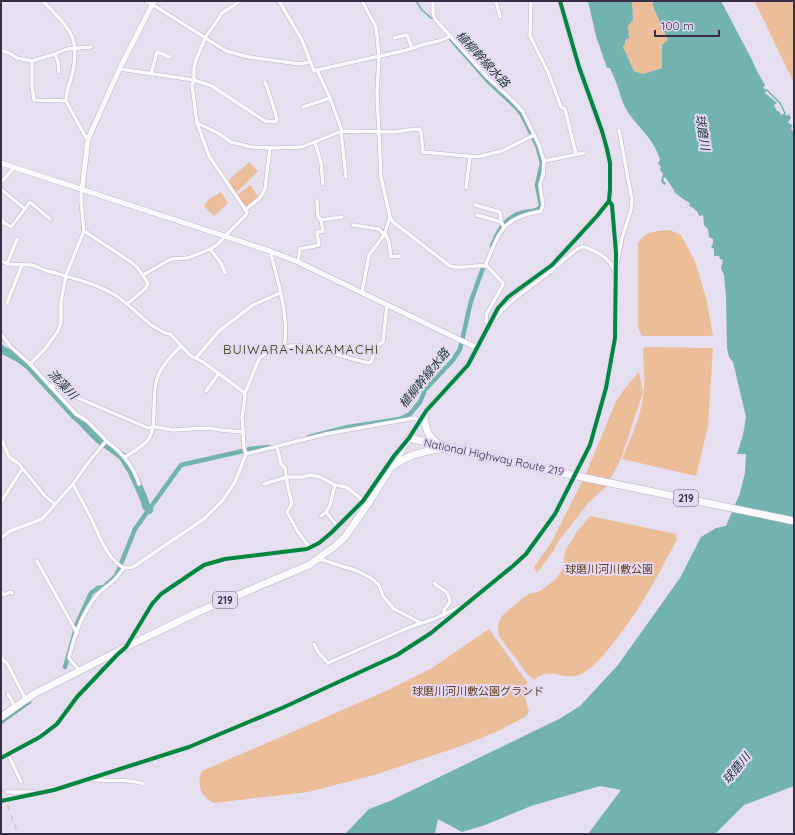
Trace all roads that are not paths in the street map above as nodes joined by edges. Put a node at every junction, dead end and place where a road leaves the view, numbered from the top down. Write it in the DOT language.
graph roads {
  1 [pos="43,1"];
  2 [pos="146,1"];
  3 [pos="240,1"];
  4 [pos="279,1"];
  5 [pos="362,1"];
  6 [pos="433,1"];
  7 [pos="496,1"];
  8 [pos="531,1"];
  9 [pos="560,1"];
  10 [pos="153,3"];
  11 [pos="500,17"];
  12 [pos="450,37"];
  13 [pos="205,38"];
  14 [pos="394,38"];
  15 [pos="91,47"];
  16 [pos="412,48"];
  17 [pos="73,49"];
  18 [pos="1,50"];
  19 [pos="56,54"];
  20 [pos="379,56"];
  21 [pos="170,57"];
  22 [pos="32,61"];
  23 [pos="310,62"];
  24 [pos="120,69"];
  25 [pos="317,70"];
  26 [pos="59,72"];
  27 [pos="151,74"];
  28 [pos="194,80"];
  29 [pos="265,82"];
  30 [pos="330,98"];
  31 [pos="66,101"];
  32 [pos="303,107"];
  33 [pos="197,123"];
  34 [pos="619,130"];
  35 [pos="342,132"];
  36 [pos="379,132"];
  37 [pos="533,136"];
  38 [pos="88,139"];
  39 [pos="315,142"];
  40 [pos="270,148"];
  41 [pos="584,153"];
  42 [pos="576,154"];
  43 [pos="470,157"];
  44 [pos="544,161"];
  45 [pos="1,163"];
  46 [pos="15,167"];
  47 [pos="346,178"];
  48 [pos="1,182"];
  49 [pos="323,184"];
  50 [pos="466,188"];
  51 [pos="1,189"];
  52 [pos="82,190"];
  53 [pos="317,200"];
  54 [pos="609,201"];
  55 [pos="474,205"];
  56 [pos="25,209"];
  57 [pos="245,210"];
  58 [pos="477,215"];
  59 [pos="342,217"];
  60 [pos="390,218"];
  61 [pos="50,219"];
  62 [pos="321,220"];
  63 [pos="2,222"];
  64 [pos="353,225"];
  65 [pos="503,225"];
  66 [pos="84,231"];
  67 [pos="384,234"];
  68 [pos="226,236"];
  69 [pos="17,239"];
  70 [pos="210,249"];
  71 [pos="270,251"];
  72 [pos="400,256"];
  73 [pos="1,261"];
  74 [pos="298,262"];
  75 [pos="7,264"];
  76 [pos="22,265"];
  77 [pos="486,266"];
  78 [pos="225,273"];
  79 [pos="615,273"];
  80 [pos="66,275"];
  81 [pos="143,275"];
  82 [pos="362,292"];
  83 [pos="280,293"];
  84 [pos="7,303"];
  85 [pos="127,304"];
  86 [pos="388,305"];
  87 [pos="488,324"];
  88 [pos="484,334"];
  89 [pos="2,337"];
  90 [pos="181,346"];
  91 [pos="284,346"];
  92 [pos="477,348"];
  93 [pos="196,358"];
  94 [pos="30,364"];
  95 [pos="219,374"];
  96 [pos="50,386"];
  97 [pos="206,391"];
  98 [pos="245,393"];
  99 [pos="424,414"];
  100 [pos="419,420"];
  101 [pos="152,428"];
  102 [pos="243,432"];
  103 [pos="1,438"];
  104 [pos="409,438"];
  105 [pos="106,441"];
  106 [pos="277,447"];
  107 [pos="446,447"];
  108 [pos="246,454"];
  109 [pos="125,457"];
  110 [pos="391,468"];
  111 [pos="22,469"];
  112 [pos="576,475"];
  113 [pos="287,477"];
  114 [pos="73,484"];
  115 [pos="139,484"];
  116 [pos="264,484"];
  117 [pos="335,485"];
  118 [pos="363,500"];
  119 [pos="1,502"];
  120 [pos="55,504"];
  121 [pos="326,512"];
  122 [pos="322,516"];
  123 [pos="794,521"];
  124 [pos="338,527"];
  125 [pos="1,538"];
  126 [pos="310,548"];
  127 [pos="318,558"];
  128 [pos="37,561"];
  129 [pos="124,568"];
  130 [pos="434,583"];
  131 [pos="1,591"];
  132 [pos="12,593"];
  133 [pos="465,605"];
  134 [pos="444,614"];
  135 [pos="421,623"];
  136 [pos="77,633"];
  137 [pos="314,644"];
  138 [pos="126,647"];
  139 [pos="1,656"];
  140 [pos="80,670"];
  141 [pos="8,694"];
  142 [pos="26,700"];
  143 [pos="16,708"];
  144 [pos="1,717"];
  145 [pos="8,754"];
  146 [pos="1,758"];
  147 [pos="87,779"];
  148 [pos="21,782"];
  149 [pos="144,784"];
  150 [pos="7,792"];
  151 [pos="36,794"];
  152 [pos="1,801"];
  1 -- 17 [label="street"];
  2 -- 10 [label="street"];
  3 -- 13 [label="street"];
  4 -- 23 [label="street"];
  5 -- 20 [label="street"];
  6 -- 12 [label="street"];
  7 -- 11 [label="street"];
  8 -- 42 [label="street"];
  9 -- 54 [label="street"];
  10 -- 13 [label="street"];
  10 -- 24 [label="street"];
  12 -- 16 [label="street"];
  12 -- 37 [label="street"];
  13 -- 23 [label="street"];
  13 -- 28 [label="street"];
  14 -- 16 [label="street"];
  15 -- 17 [label="street"];
  16 -- 20 [label="street"];
  17 -- 19 [label="street"];
  17 -- 31 [label="street"];
  18 -- 22 [label="street"];
  19 -- 22 [label="street"];
  19 -- 26 [label="street"];
  20 -- 25 [label="street"];
  20 -- 36 [label="street"];
  21 -- 27 [label="street"];
  22 -- 31 [label="street"];
  23 -- 25 [label="street"];
  24 -- 27 [label="street"];
  24 -- 38 [label="street"];
  25 -- 30 [label="street"];
  27 -- 28 [label="street"];
  28 -- 29 [label="street"];
  28 -- 33 [label="street"];
  30 -- 32 [label="street"];
  30 -- 35 [label="street"];
  31 -- 38 [label="street"];
  33 -- 40 [label="street"];
  33 -- 57 [label="street"];
  34 -- 79 [label="street"];
  35 -- 36 [label="street"];
  35 -- 39 [label="street"];
  35 -- 47 [label="street"];
  36 -- 43 [label="street"];
  36 -- 60 [label="street"];
  37 -- 43 [label="street"];
  37 -- 44 [label="street"];
  38 -- 52 [label="street"];
  39 -- 40 [label="street"];
  39 -- 49 [label="street"];
  40 -- 57 [label="street"];
  41 -- 42 [label="street"];
  42 -- 44 [label="street"];
  43 -- 50 [label="street"];
  44 -- 65 [label="street"];
  45 -- 46 [label="street"];
  46 -- 48 [label="street"];
  46 -- 52 [label="street"];
  51 -- 56 [label="street"];
  52 -- 66 [label="street"];
  52 -- 68 [label="street"];
  53 -- 62 [label="street"];
  54 -- 79 [label="street"];
  54 -- 87 [label="street"];
  55 -- 65 [label="street"];
  56 -- 61 [label="street"];
  56 -- 63 [label="street"];
  57 -- 68 [label="street"];
  58 -- 65 [label="street"];
  59 -- 62 [label="street"];
  60 -- 67 [label="street"];
  60 -- 77 [label="street"];
  62 -- 74 [label="street"];
  64 -- 67 [label="street"];
  65 -- 77 [label="street"];
  66 -- 80 [label="street"];
  66 -- 81 [label="street"];
  67 -- 72 [label="street"];
  67 -- 82 [label="street"];
  68 -- 70 [label="street"];
  68 -- 71 [label="street"];
  69 -- 75 [label="street"];
  70 -- 78 [label="street"];
  70 -- 81 [label="street"];
  71 -- 74 [label="street"];
  71 -- 83 [label="street"];
  73 -- 75 [label="street"];
  74 -- 82 [label="street"];
  75 -- 76 [label="street"];
  76 -- 80 [label="street"];
  76 -- 84 [label="street"];
  77 -- 87 [label="street"];
  79 -- 88 [label="street"];
  79 -- 112 [label="street"];
  80 -- 85 [label="street"];
  80 -- 94 [label="street"];
  81 -- 85 [label="street"];
  82 -- 86 [label="street"];
  83 -- 91 [label="street"];
  83 -- 93 [label="street"];
  85 -- 90 [label="street"];
  86 -- 91 [label="street"];
  86 -- 92 [label="street"];
  87 -- 88 [label="street"];
  88 -- 92 [label="street"];
  89 -- 94 [label="street"];
  90 -- 93 [label="street"];
  90 -- 101 [label="street"];
  91 -- 98 [label="street"];
  92 -- 99 [label="street"];
  93 -- 95 [label="street"];
  94 -- 96 [label="street"];
  95 -- 97 [label="street"];
  95 -- 98 [label="street"];
  96 -- 101 [label="street"];
  96 -- 105 [label="street"];
  98 -- 102 [label="street"];
  99 -- 100 [label="street"];
  99 -- 107 [label="highway"];
  100 -- 104 [label="street"];
  100 -- 106 [label="street"];
  101 -- 102 [label="street"];
  101 -- 109 [label="street"];
  102 -- 108 [label="street"];
  103 -- 111 [label="street"];
  104 -- 107 [label="highway, National Highway Route 219 / 219"];
  104 -- 110 [label="highway, National Highway Route 219 / 219"];
  104 -- 118 [label="street"];
  105 -- 109 [label="street"];
  105 -- 114 [label="street"];
  106 -- 108 [label="street"];
  106 -- 113 [label="street"];
  107 -- 110 [label="highway"];
  107 -- 112 [label="highway, National Highway Route 219 / 219"];
  108 -- 129 [label="street"];
  109 -- 115 [label="street"];
  110 -- 127 [label="highway, National Highway Route 219 / 219"];
  111 -- 119 [label="street"];
  111 -- 120 [label="street"];
  112 -- 123 [label="highway, National Highway Route 219 / 219"];
  112 -- 133 [label="street"];
  113 -- 116 [label="street"];
  113 -- 117 [label="street"];
  113 -- 126 [label="street"];
  114 -- 120 [label="street"];
  114 -- 129 [label="street"];
  117 -- 118 [label="street"];
  117 -- 121 [label="street"];
  118 -- 124 [label="street"];
  120 -- 125 [label="street"];
  121 -- 122 [label="street"];
  121 -- 124 [label="street"];
  124 -- 126 [label="street"];
  126 -- 138 [label="street"];
  127 -- 135 [label="street"];
  127 -- 138 [label="highway, National Highway Route 219 / 219"];
  128 -- 136 [label="street"];
  129 -- 136 [label="street"];
  130 -- 134 [label="street"];
  131 -- 132 [label="street"];
  133 -- 134 [label="street"];
  133 -- 147 [label="street"];
  134 -- 135 [label="street"];
  135 -- 137 [label="street"];
  136 -- 140 [label="street"];
  138 -- 140 [label="highway, National Highway Route 219 / 219"];
  138 -- 145 [label="street"];
  139 -- 142 [label="street"];
  140 -- 142 [label="highway, National Highway Route 219 / 219"];
  141 -- 143 [label="street"];
  142 -- 143 [label="highway, National Highway Route 219 / 219"];
  143 -- 144 [label="highway, National Highway Route 219 / 219"];
  145 -- 146 [label="street"];
  145 -- 148 [label="street"];
  147 -- 149 [label="street"];
  147 -- 151 [label="street"];
  150 -- 151 [label="street"];
  151 -- 152 [label="street"];
}
